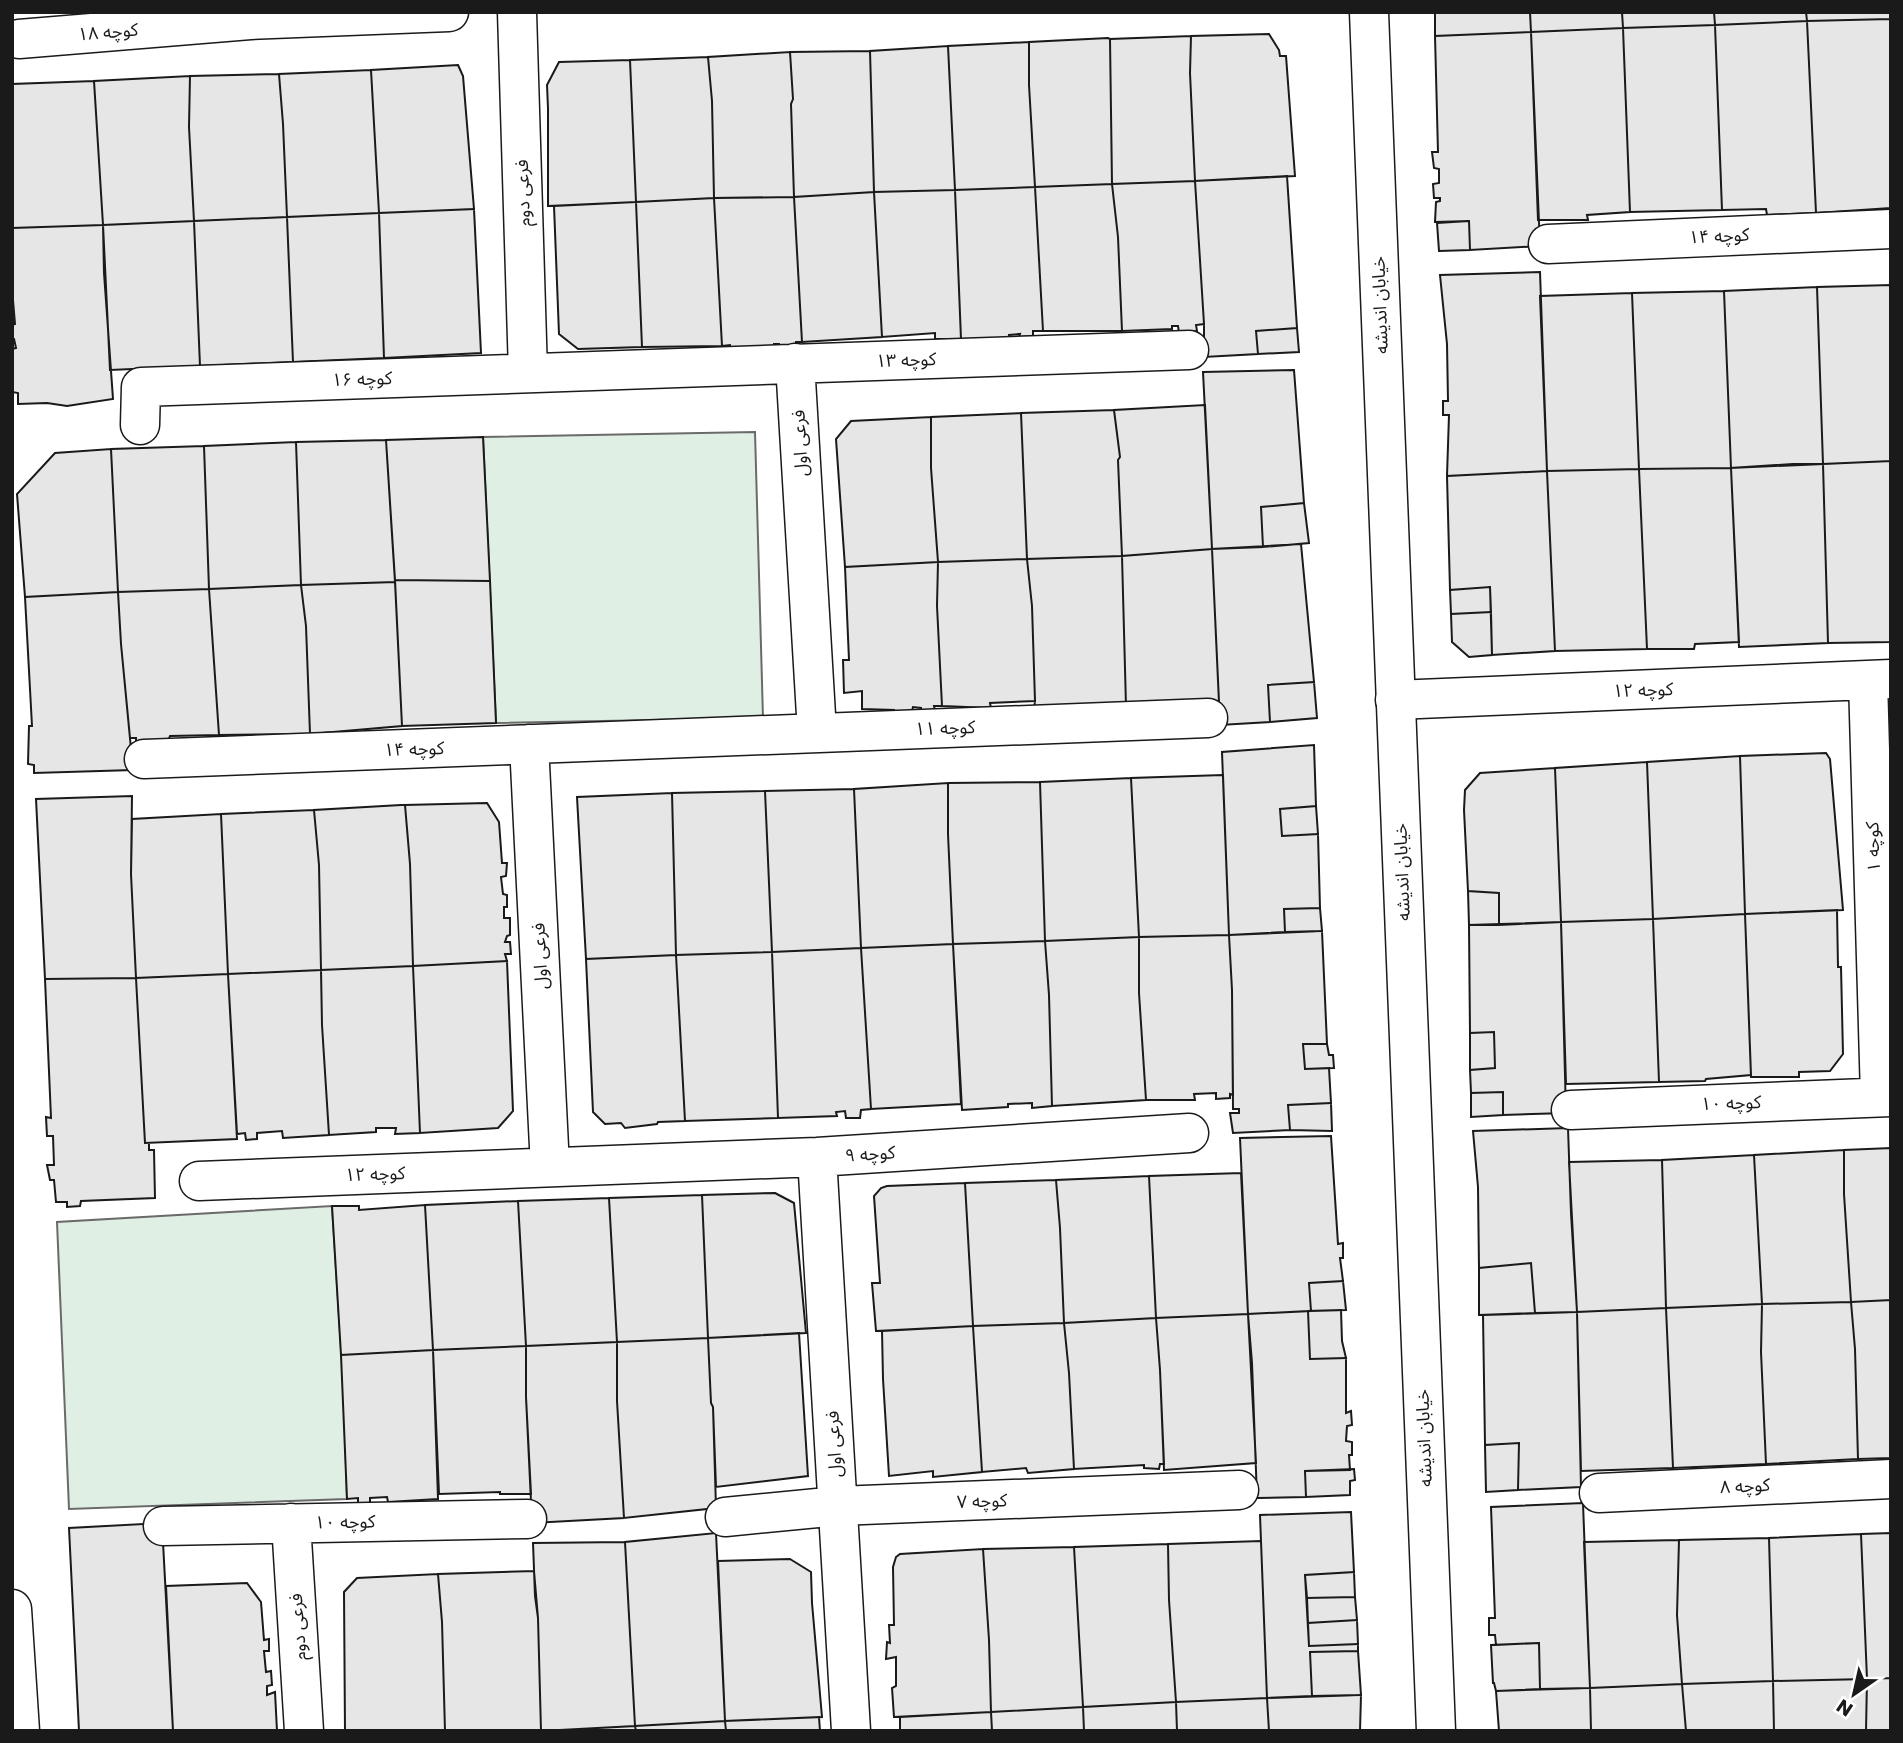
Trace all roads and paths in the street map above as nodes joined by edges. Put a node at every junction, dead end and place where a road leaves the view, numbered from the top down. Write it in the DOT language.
graph roads {
  1 [pos="449,12"];
  2 [pos="517,12"];
  3 [pos="1369,12"];
  4 [pos="250,16"];
  5 [pos="19,39"];
  6 [pos="1891,229"];
  7 [pos="1548,244"];
  8 [pos="1189,350"];
  9 [pos="795,363"];
  10 [pos="623,369"];
  11 [pos="528,373"];
  12 [pos="140,425"];
  13 [pos="1880,680"];
  14 [pos="1395,700"];
  15 [pos="1208,718"];
  16 [pos="817,733"];
  17 [pos="683,737"];
  18 [pos="529,744"];
  19 [pos="144,760"];
  20 [pos="1885,1097"];
  21 [pos="1570,1110"];
  22 [pos="1189,1133"];
  23 [pos="817,1157"];
  24 [pos="550,1167"];
  25 [pos="199,1181"];
  26 [pos="1891,1479"];
  27 [pos="1239,1490"];
  28 [pos="1599,1493"];
  29 [pos="838,1506"];
  30 [pos="725,1517"];
  31 [pos="527,1519"];
  32 [pos="292,1523"];
  33 [pos="163,1526"];
  34 [pos="12,1609"];
  35 [pos="20,1731"];
  36 [pos="304,1731"];
  37 [pos="851,1731"];
  38 [pos="1436,1731"];
  1 -- 4 [label="street, کوچه ۱۸"];
  2 -- 11 [label="street, فرعی دوم"];
  3 -- 14 [label="street, خیابان اندیشه"];
  4 -- 5 [label="street, کوچه ۱۸"];
  6 -- 7 [label="street, کوچه ۱۴"];
  8 -- 9 [label="street, کوچه ۱۳"];
  9 -- 10 [label="street, کوچه ۱۳"];
  9 -- 16 [label="street, فرعی اول"];
  10 -- 11 [label="street, کوچه ۱۶"];
  11 -- 12 [label="street, کوچه ۱۶"];
  13 -- 14 [label="street, کوچه ۱۲"];
  13 -- 20 [label="street, کوچه ۱"];
  14 -- 38 [label="street, خیابان اندیشه"];
  15 -- 16 [label="street, کوچه ۱۱"];
  16 -- 17 [label="street, کوچه ۱۱"];
  17 -- 18 [label="street, کوچه ۱۴"];
  18 -- 19 [label="street, کوچه ۱۴"];
  18 -- 24 [label="street, فرعی اول"];
  20 -- 21 [label="street, کوچه ۱۰"];
  22 -- 23 [label="street, کوچه ۹"];
  23 -- 24 [label="street, کوچه ۹"];
  23 -- 29 [label="street, فرعی اول"];
  24 -- 25 [label="street, کوچه ۱۲"];
  26 -- 28 [label="street, کوچه ۸"];
  27 -- 29 [label="street, کوچه ۷"];
  29 -- 30 [label="street, کوچه ۷"];
  29 -- 37 [label="street, فرعی اول"];
  31 -- 32 [label="street, کوچه ۱۰"];
  32 -- 33 [label="street, کوچه ۱۰"];
  32 -- 36 [label="street, فرعی دوم"];
  34 -- 35 [label="street"];
}
